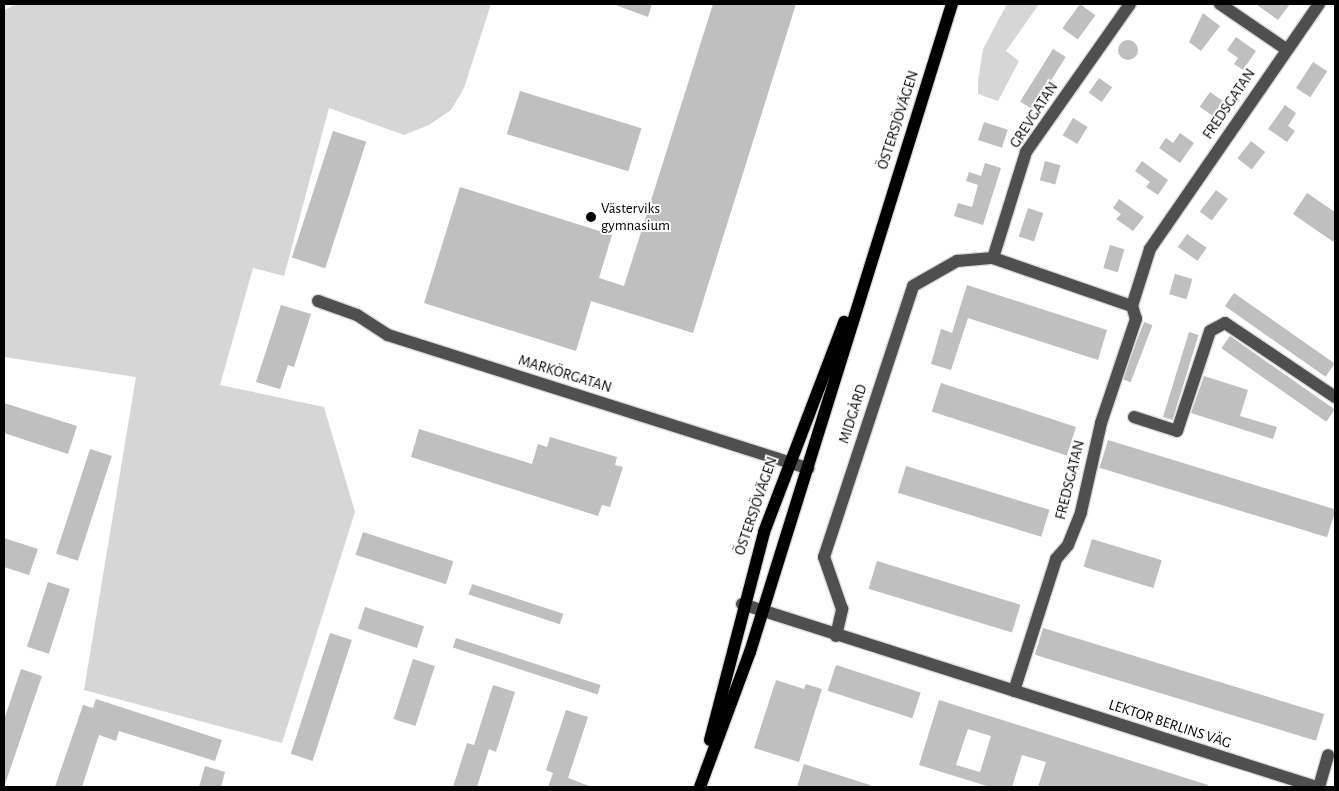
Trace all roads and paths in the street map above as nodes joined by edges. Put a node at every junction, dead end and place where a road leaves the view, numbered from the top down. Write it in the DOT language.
graph roads {
  1 [pos="952,4"];
  2 [pos="1130,4"];
  3 [pos="1220,4"];
  4 [pos="1319,4"];
  5 [pos="1286,50"];
  6 [pos="875,246"];
  7 [pos="993,258"];
  8 [pos="318,301"];
  9 [pos="1132,306"];
  10 [pos="1335,397"];
  11 [pos="1134,417"];
  12 [pos="788,462"];
  13 [pos="808,468"];
  14 [pos="742,604"];
  15 [pos="762,610"];
  16 [pos="836,636"];
  17 [pos="1014,691"];
  18 [pos="1328,755"];
  19 [pos="699,787"];
  20 [pos="1318,787"];
  1 -- 6 [label="main road, ÖSTERSJÖVÄGEN"];
  2 -- 7 [label="street, GREVGATAN"];
  3 -- 5 [label="street"];
  4 -- 5 [label="street, FREDSGATAN"];
  5 -- 9 [label="street, FREDSGATAN"];
  6 -- 12 [label="main road, ÖSTERSJÖVÄGEN"];
  6 -- 13 [label="main road, ÖSTERSJÖVÄGEN"];
  7 -- 9 [label="street"];
  7 -- 16 [label="street, MIDGÅRD"];
  8 -- 12 [label="street, MARKÖRGATAN"];
  9 -- 17 [label="street, FREDSGATAN"];
  10 -- 11 [label="street"];
  12 -- 13 [label="street, MARKÖRGATAN"];
  12 -- 14 [label="main road, ÖSTERSJÖVÄGEN"];
  13 -- 15 [label="main road, ÖSTERSJÖVÄGEN"];
  14 -- 15 [label="street, LEKTOR BERLINS VÄG"];
  14 -- 19 [label="main road, ÖSTERSJÖVÄGEN"];
  15 -- 16 [label="street, LEKTOR BERLINS VÄG"];
  15 -- 19 [label="main road, ÖSTERSJÖVÄGEN"];
  16 -- 17 [label="street, LEKTOR BERLINS VÄG"];
  17 -- 20 [label="street, LEKTOR BERLINS VÄG"];
  18 -- 20 [label="street, LEKTOR BERLINS VÄG"];
}
